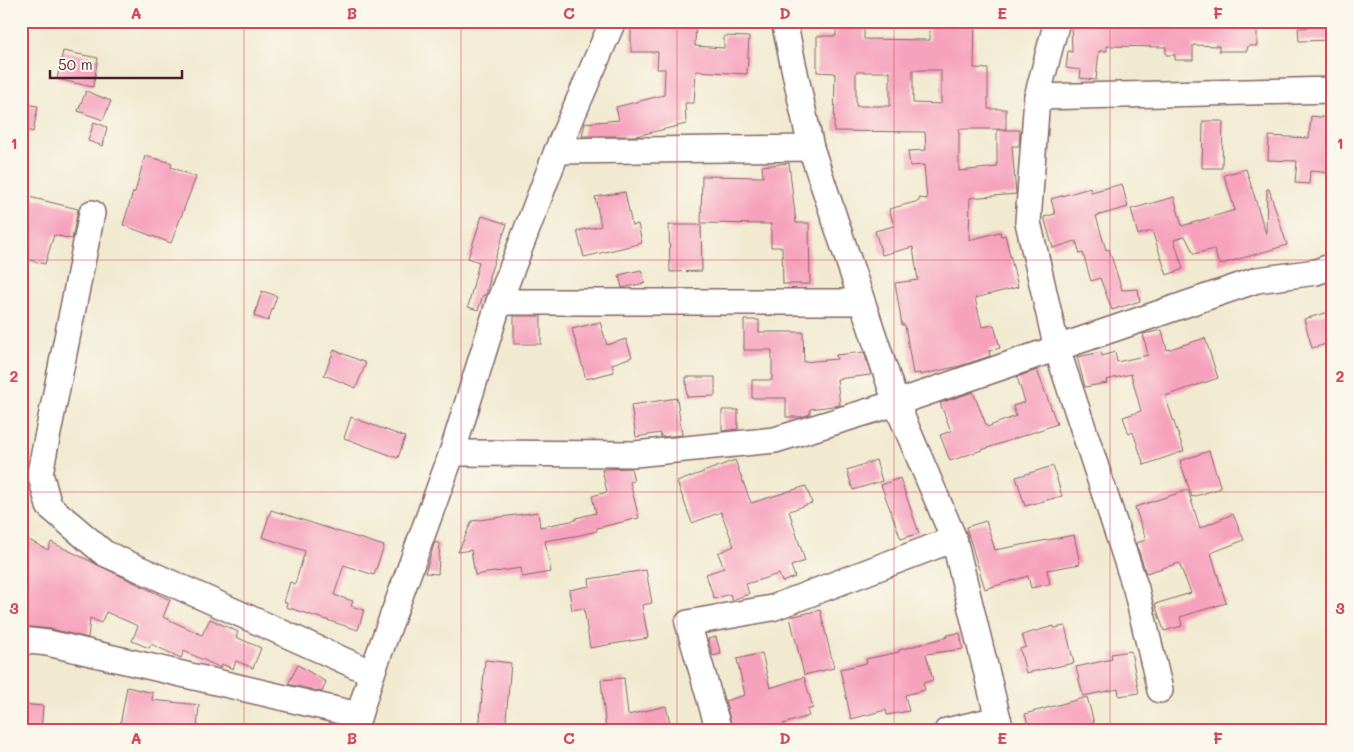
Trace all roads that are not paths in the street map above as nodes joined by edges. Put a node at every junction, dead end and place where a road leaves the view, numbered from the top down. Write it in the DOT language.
graph roads {
  1 [pos="613,21"];
  2 [pos="784,21"];
  3 [pos="1057,21"];
  4 [pos="1333,90"];
  5 [pos="1037,97"];
  6 [pos="811,148"];
  7 [pos="557,151"];
  8 [pos="92,213"];
  9 [pos="1333,266"];
  10 [pos="499,302"];
  11 [pos="861,302"];
  12 [pos="1057,349"];
  13 [pos="896,403"];
  14 [pos="452,453"];
  15 [pos="954,539"];
  16 [pos="21,640"];
  17 [pos="372,673"];
  18 [pos="1160,690"];
  19 [pos="356,723"];
  20 [pos="1000,725"];
  21 [pos="719,731"];
  22 [pos="947,731"];
  1 -- 7 [label="street"];
  2 -- 6 [label="street"];
  3 -- 5 [label="street"];
  4 -- 5 [label="street"];
  5 -- 12 [label="street"];
  6 -- 7 [label="street"];
  6 -- 11 [label="street"];
  7 -- 10 [label="street"];
  8 -- 17 [label="street"];
  9 -- 12 [label="street"];
  10 -- 11 [label="street"];
  10 -- 14 [label="street"];
  11 -- 13 [label="street"];
  12 -- 13 [label="street"];
  12 -- 18 [label="street"];
  13 -- 14 [label="street"];
  13 -- 15 [label="street"];
  14 -- 17 [label="street"];
  15 -- 20 [label="street"];
  15 -- 21 [label="street"];
  16 -- 19 [label="street"];
  17 -- 19 [label="street"];
  20 -- 22 [label="street"];
}
